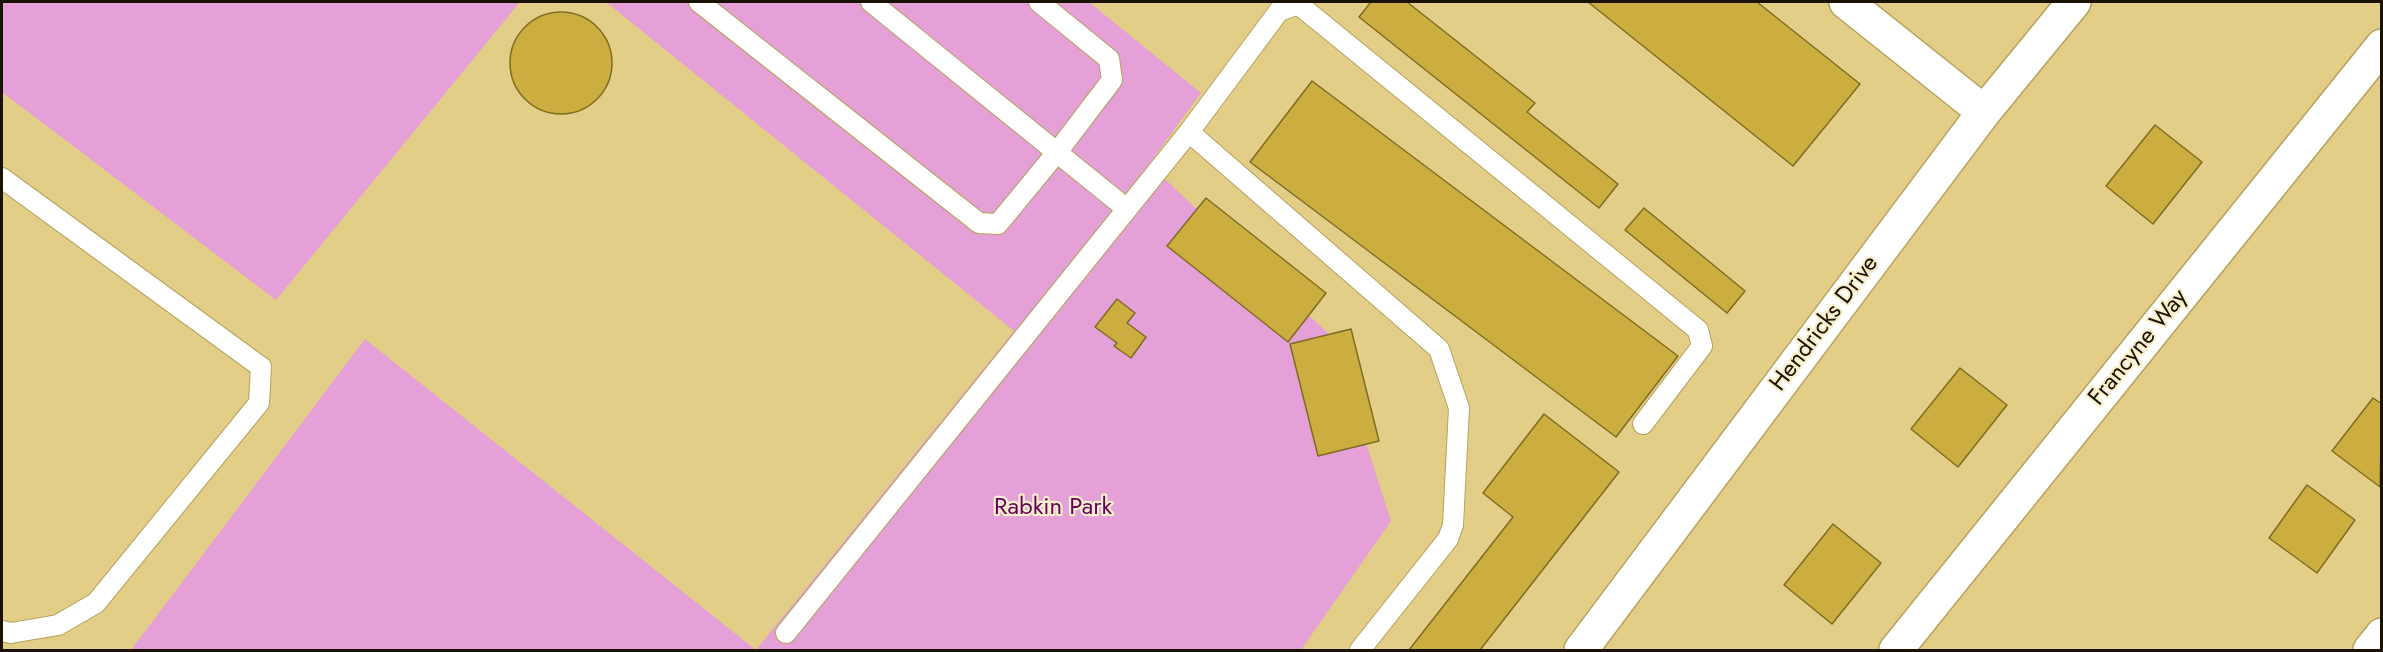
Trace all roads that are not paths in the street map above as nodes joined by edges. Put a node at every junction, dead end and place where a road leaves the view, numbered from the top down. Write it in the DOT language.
graph roads {
  1 [pos="699,2"];
  2 [pos="871,2"];
  3 [pos="1039,2"];
  4 [pos="1846,2"];
  5 [pos="2074,2"];
  6 [pos="2382,46"];
  7 [pos="1984,112"];
  8 [pos="1189,132"];
  9 [pos="1058,151"];
  10 [pos="2,178"];
  11 [pos="1127,209"];
  12 [pos="1643,424"];
  13 [pos="2,631"];
  14 [pos="786,633"];
  15 [pos="2382,635"];
  16 [pos="1360,651"];
  17 [pos="1581,651"];
  18 [pos="1896,651"];
  19 [pos="2370,651"];
  1 -- 9 [label="lane"];
  2 -- 9 [label="lane"];
  3 -- 9 [label="lane"];
  4 -- 7 [label="street"];
  5 -- 7 [label="street, Hendricks Drive"];
  6 -- 18 [label="street, Francyne Way"];
  7 -- 17 [label="street, Hendricks Drive"];
  8 -- 11 [label="lane"];
  8 -- 12 [label="lane"];
  8 -- 16 [label="lane"];
  9 -- 11 [label="lane"];
  10 -- 13 [label="lane"];
  11 -- 14 [label="lane"];
  15 -- 19 [label="street"];
}
